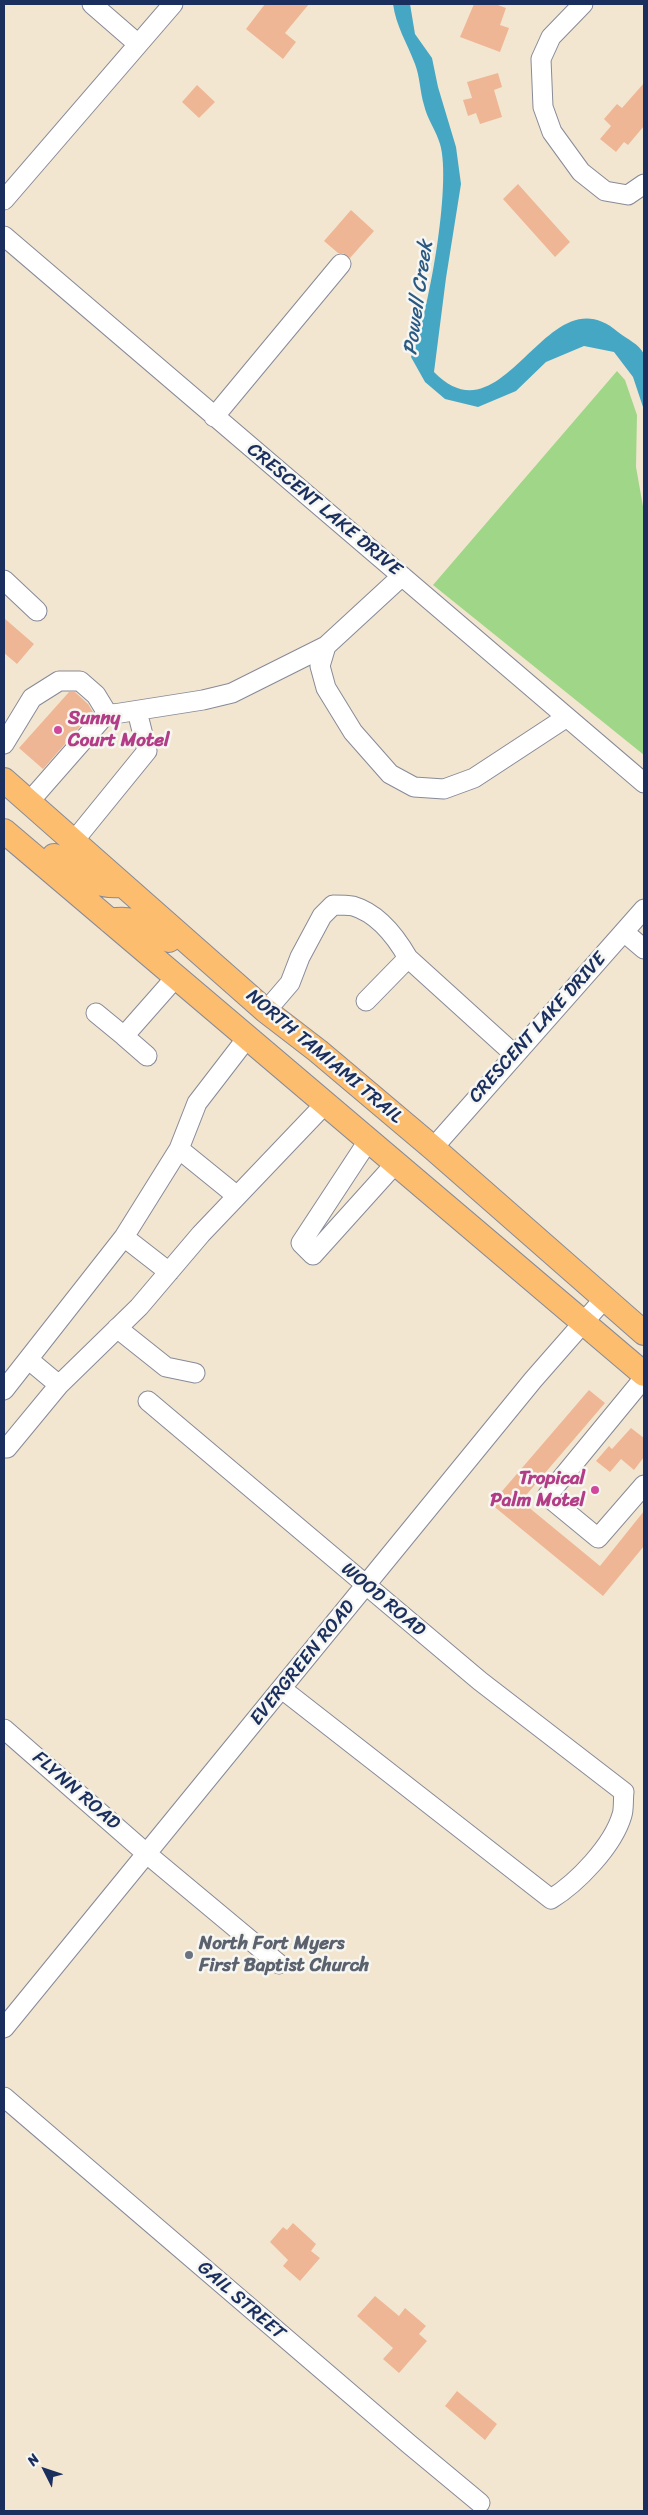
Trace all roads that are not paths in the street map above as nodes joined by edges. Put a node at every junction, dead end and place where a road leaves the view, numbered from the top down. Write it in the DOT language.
graph roads {
  1 [pos="92,4"];
  2 [pos="173,4"];
  3 [pos="583,4"];
  4 [pos="138,44"];
  5 [pos="644,184"];
  6 [pos="4,200"];
  7 [pos="4,236"];
  8 [pos="341,264"];
  9 [pos="214,417"];
  10 [pos="402,576"];
  11 [pos="4,580"];
  12 [pos="36,612"];
  13 [pos="326,646"];
  14 [pos="137,711"];
  15 [pos="107,713"];
  16 [pos="567,717"];
  17 [pos="4,744"];
  18 [pos="4,780"];
  19 [pos="644,783"];
  20 [pos="29,802"];
  21 [pos="4,831"];
  22 [pos="73,842"];
  23 [pos="28,852"];
  24 [pos="122,884"];
  25 [pos="644,909"];
  26 [pos="110,921"];
  27 [pos="624,932"];
  28 [pos="644,949"];
  29 [pos="201,952"];
  30 [pos="408,958"];
  31 [pos="176,978"];
  32 [pos="366,1001"];
  33 [pos="266,1011"];
  34 [pos="96,1013"];
  35 [pos="124,1036"];
  36 [pos="247,1038"];
  37 [pos="514,1055"];
  38 [pos="147,1056"];
  39 [pos="325,1104"];
  40 [pos="368,1140"];
  41 [pos="433,1148"];
  42 [pos="179,1149"];
  43 [pos="395,1164"];
  44 [pos="238,1196"];
  45 [pos="124,1237"];
  46 [pos="169,1272"];
  47 [pos="604,1299"];
  48 [pos="586,1322"];
  49 [pos="117,1328"];
  50 [pos="644,1333"];
  51 [pos="28,1360"];
  52 [pos="195,1373"];
  53 [pos="644,1374"];
  54 [pos="644,1378"];
  55 [pos="59,1385"];
  56 [pos="4,1390"];
  57 [pos="148,1401"];
  58 [pos="4,1448"];
  59 [pos="644,1485"];
  60 [pos="366,1585"];
  61 [pos="282,1689"];
  62 [pos="4,1729"];
  63 [pos="147,1854"];
  64 [pos="278,1964"];
  65 [pos="4,2028"];
  66 [pos="4,2096"];
  67 [pos="480,2503"];
  1 -- 4 [label="street"];
  2 -- 4 [label="street"];
  3 -- 5 [label="street"];
  4 -- 6 [label="street"];
  7 -- 9 [label="street, CRESCENT LAKE DRIVE"];
  8 -- 9 [label="street"];
  9 -- 10 [label="street, CRESCENT LAKE DRIVE"];
  10 -- 13 [label="street"];
  10 -- 16 [label="street, CRESCENT LAKE DRIVE"];
  11 -- 12 [label="street"];
  13 -- 14 [label="street"];
  13 -- 16 [label="street"];
  14 -- 15 [label="street"];
  14 -- 22 [label="street"];
  15 -- 17 [label="street"];
  15 -- 20 [label="street"];
  16 -- 19 [label="street, CRESCENT LAKE DRIVE"];
  18 -- 20 [label="main road, NORTH TAMIAMI TRAIL"];
  20 -- 22 [label="main road, NORTH TAMIAMI TRAIL"];
  21 -- 23 [label="main road, NORTH TAMIAMI TRAIL"];
  22 -- 24 [label="main road, NORTH TAMIAMI TRAIL"];
  23 -- 24 [label="main road"];
  23 -- 26 [label="main road, NORTH TAMIAMI TRAIL"];
  24 -- 29 [label="main road, NORTH TAMIAMI TRAIL"];
  25 -- 27 [label="street, CRESCENT LAKE DRIVE"];
  26 -- 29 [label="main road"];
  26 -- 31 [label="main road, NORTH TAMIAMI TRAIL"];
  27 -- 28 [label="street"];
  27 -- 37 [label="street, CRESCENT LAKE DRIVE"];
  29 -- 33 [label="main road, NORTH TAMIAMI TRAIL"];
  30 -- 32 [label="street"];
  30 -- 33 [label="street"];
  30 -- 37 [label="street"];
  31 -- 35 [label="street"];
  31 -- 36 [label="main road, NORTH TAMIAMI TRAIL"];
  33 -- 41 [label="main road, NORTH TAMIAMI TRAIL"];
  34 -- 35 [label="street"];
  35 -- 38 [label="street"];
  36 -- 39 [label="main road, NORTH TAMIAMI TRAIL"];
  36 -- 42 [label="street"];
  37 -- 41 [label="street, CRESCENT LAKE DRIVE"];
  39 -- 40 [label="main road, NORTH TAMIAMI TRAIL"];
  39 -- 44 [label="street"];
  40 -- 43 [label="main road, NORTH TAMIAMI TRAIL"];
  40 -- 43 [label="street"];
  41 -- 47 [label="main road, NORTH TAMIAMI TRAIL"];
  42 -- 44 [label="street"];
  42 -- 45 [label="street"];
  43 -- 48 [label="main road, NORTH TAMIAMI TRAIL"];
  44 -- 46 [label="street"];
  45 -- 46 [label="street"];
  45 -- 51 [label="street"];
  46 -- 49 [label="street"];
  47 -- 48 [label="street, EVERGREEN ROAD"];
  47 -- 50 [label="main road, NORTH TAMIAMI TRAIL"];
  48 -- 53 [label="main road, NORTH TAMIAMI TRAIL"];
  48 -- 60 [label="street, EVERGREEN ROAD"];
  49 -- 52 [label="street"];
  49 -- 55 [label="street"];
  51 -- 55 [label="street"];
  51 -- 56 [label="street"];
  54 -- 59 [label="street"];
  55 -- 58 [label="street"];
  57 -- 60 [label="street, WOOD ROAD"];
  60 -- 61 [label="street, EVERGREEN ROAD"];
  60 -- 61 [label="street, WOOD ROAD"];
  61 -- 63 [label="street, EVERGREEN ROAD"];
  62 -- 63 [label="street, FLYNN ROAD"];
  63 -- 64 [label="street, FLYNN ROAD"];
  63 -- 65 [label="street, EVERGREEN ROAD"];
  66 -- 67 [label="street, GAIL STREET"];
}
